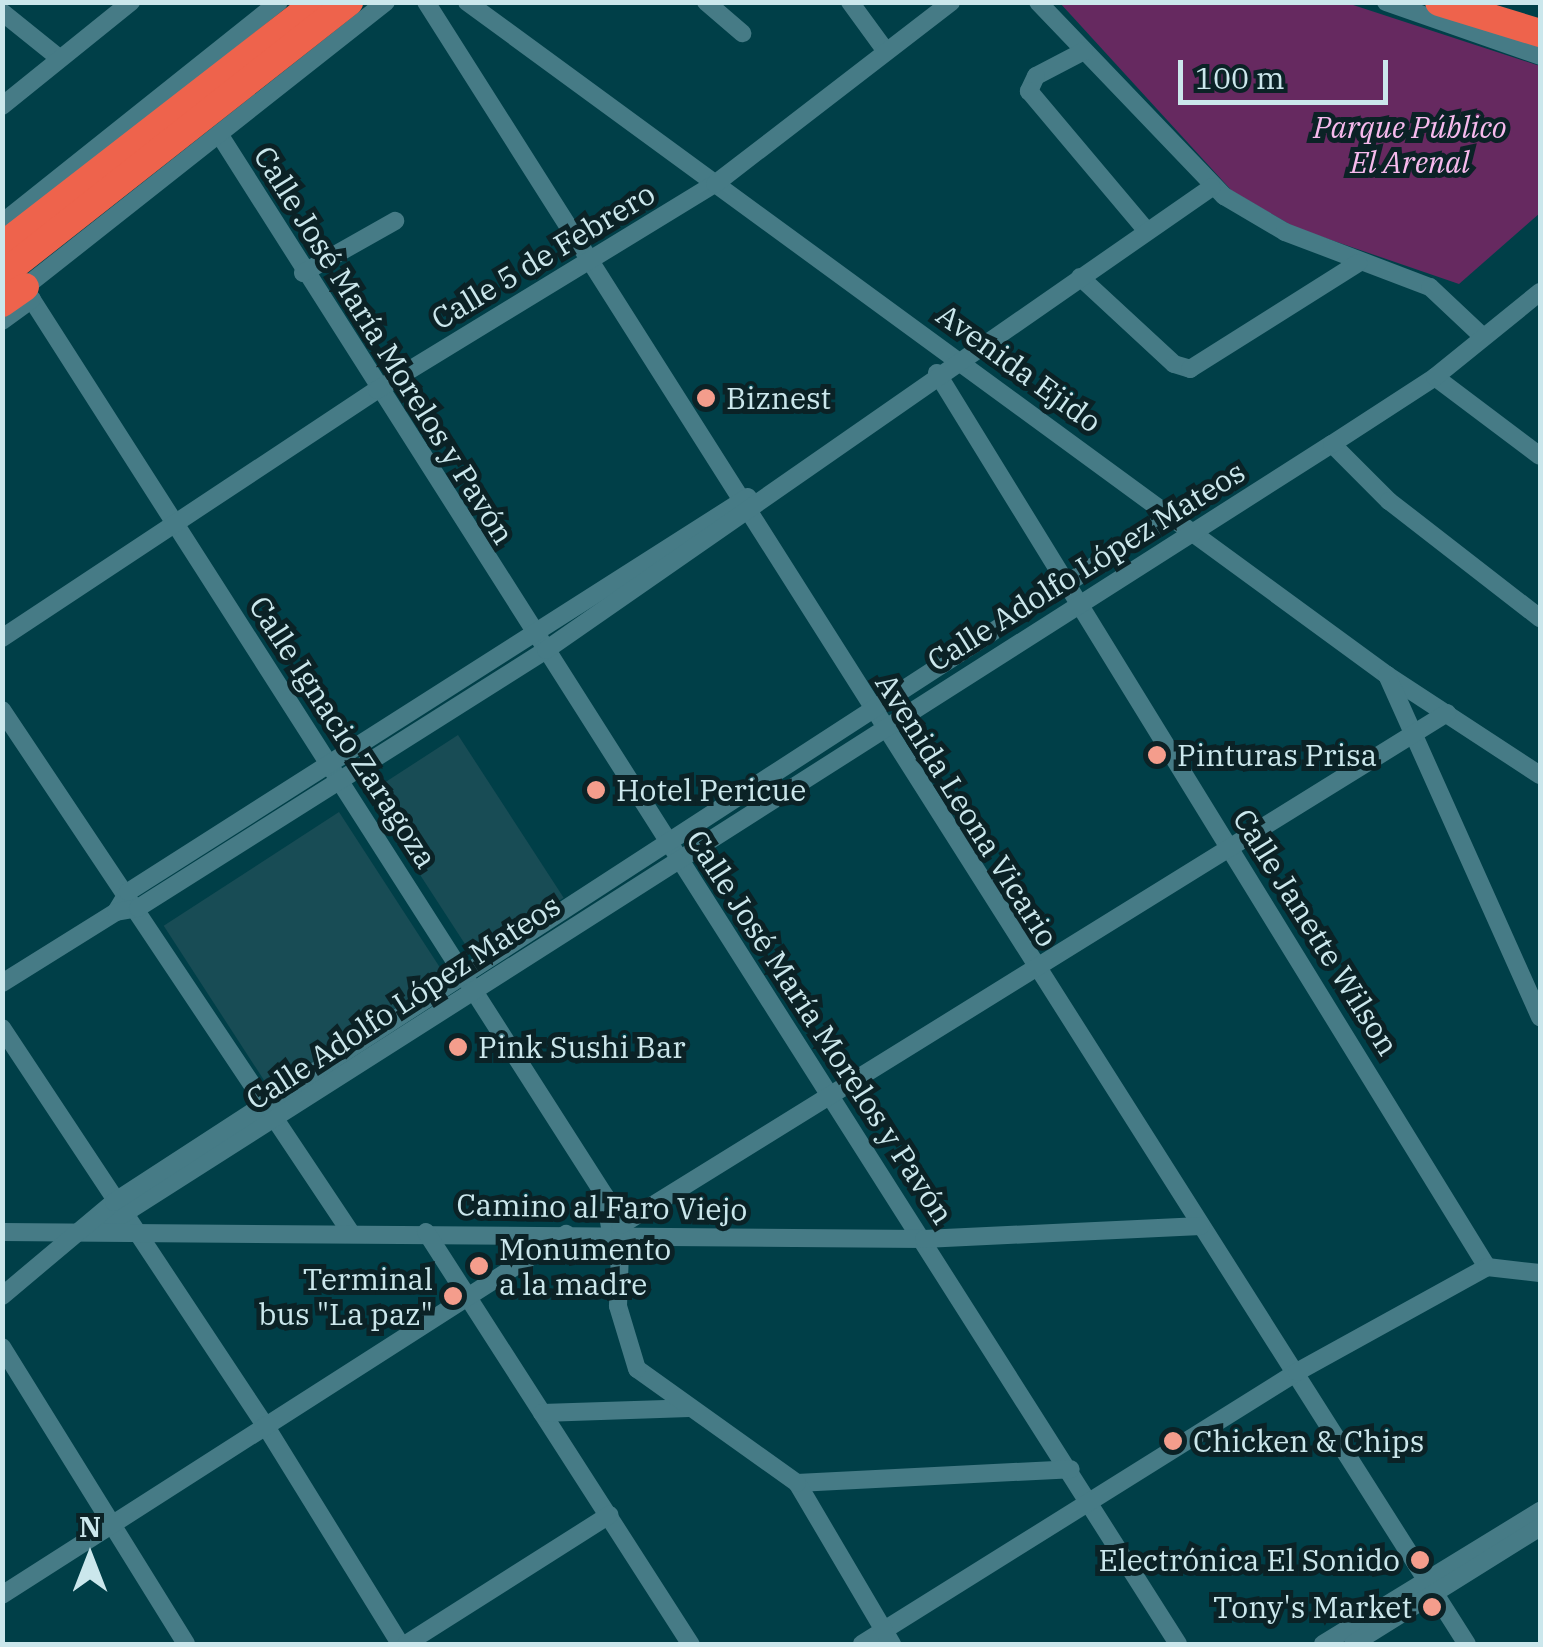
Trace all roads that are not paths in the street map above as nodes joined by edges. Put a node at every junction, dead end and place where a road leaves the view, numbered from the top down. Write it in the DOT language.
graph roads {
  1 [pos="131,2"];
  2 [pos="278,2"];
  3 [pos="316,2"];
  4 [pos="370,2"];
  5 [pos="386,2"];
  6 [pos="426,2"];
  7 [pos="706,2"];
  8 [pos="850,2"];
  9 [pos="950,2"];
  10 [pos="1038,2"];
  11 [pos="1386,2"];
  12 [pos="1439,3"];
  13 [pos="473,8"];
  14 [pos="2,12"];
  15 [pos="356,12"];
  16 [pos="450,32"];
  17 [pos="742,33"];
  18 [pos="1540,34"];
  19 [pos="885,50"];
  20 [pos="1084,51"];
  21 [pos="1540,56"];
  22 [pos="59,58"];
  23 [pos="2,106"];
  24 [pos="174,127"];
  25 [pos="220,136"];
  26 [pos="714,184"];
  27 [pos="1212,187"];
  28 [pos="396,221"];
  29 [pos="2,224"];
  30 [pos="1147,231"];
  31 [pos="588,260"];
  32 [pos="1358,262"];
  33 [pos="303,273"];
  34 [pos="1080,277"];
  35 [pos="13,280"];
  36 [pos="1540,292"];
  37 [pos="2,320"];
  38 [pos="1483,337"];
  39 [pos="958,358"];
  40 [pos="937,373"];
  41 [pos="1434,377"];
  42 [pos="377,390"];
  43 [pos="1332,444"];
  44 [pos="1540,456"];
  45 [pos="744,506"];
  46 [pos="1174,514"];
  47 [pos="178,526"];
  48 [pos="1193,528"];
  49 [pos="1069,582"];
  50 [pos="1080,600"];
  51 [pos="1540,618"];
  52 [pos="534,630"];
  53 [pos="2,638"];
  54 [pos="546,650"];
  55 [pos="1386,675"];
  56 [pos="2,710"];
  57 [pos="872,710"];
  58 [pos="1447,713"];
  59 [pos="883,727"];
  60 [pos="1412,736"];
  61 [pos="330,762"];
  62 [pos="1540,775"];
  63 [pos="343,782"];
  64 [pos="1232,848"];
  65 [pos="673,850"];
  66 [pos="133,900"];
  67 [pos="1036,970"];
  68 [pos="470,981"];
  69 [pos="2,983"];
  70 [pos="1540,1017"];
  71 [pos="2,1028"];
  72 [pos="830,1097"];
  73 [pos="271,1110"];
  74 [pos="119,1208"];
  75 [pos="1201,1226"];
  76 [pos="89,1231"];
  77 [pos="2,1232"];
  78 [pos="138,1232"];
  79 [pos="351,1232"];
  80 [pos="426,1232"];
  81 [pos="567,1233"];
  82 [pos="614,1233"];
  83 [pos="924,1239"];
  84 [pos="1487,1267"];
  85 [pos="1540,1273"];
  86 [pos="469,1295"];
  87 [pos="2,1296"];
  88 [pos="2,1346"];
  89 [pos="1297,1372"];
  90 [pos="689,1408"];
  91 [pos="542,1413"];
  92 [pos="265,1424"];
  93 [pos="1071,1469"];
  94 [pos="797,1483"];
  95 [pos="1092,1503"];
  96 [pos="1540,1511"];
  97 [pos="609,1515"];
  98 [pos="110,1522"];
  99 [pos="1540,1527"];
  100 [pos="1430,1587"];
  101 [pos="2,1596"];
  102 [pos="888,1638"];
  103 [pos="186,1644"];
  104 [pos="403,1644"];
  105 [pos="691,1644"];
  106 [pos="862,1644"];
  107 [pos="1178,1644"];
  108 [pos="1323,1644"];
  109 [pos="1352,1644"];
  110 [pos="1467,1644"];
  1 -- 22 [label="street"];
  2 -- 29 [label="street"];
  3 -- 24 [label="highway"];
  4 -- 15 [label="street"];
  5 -- 15 [label="street"];
  6 -- 16 [label="street, Avenida Leona Vicario"];
  7 -- 17 [label="street"];
  8 -- 19 [label="street"];
  9 -- 19 [label="street, Calle 5 de Febrero"];
  10 -- 20 [label="street"];
  11 -- 21 [label="street"];
  12 -- 18 [label="highway"];
  13 -- 16 [label="street"];
  13 -- 26 [label="street, Avenida Ejido"];
  14 -- 22 [label="street"];
  15 -- 24 [label="highway"];
  15 -- 25 [label="street"];
  16 -- 31 [label="street, Avenida Leona Vicario"];
  19 -- 26 [label="street, Calle 5 de Febrero"];
  20 -- 27 [label="street"];
  20 -- 30 [label="street"];
  22 -- 23 [label="street"];
  24 -- 35 [label="highway"];
  25 -- 33 [label="street, Calle José María Morelos y Pavón"];
  25 -- 35 [label="street"];
  26 -- 31 [label="street, Calle 5 de Febrero"];
  26 -- 39 [label="street, Avenida Ejido"];
  27 -- 30 [label="street"];
  27 -- 32 [label="street"];
  28 -- 33 [label="street"];
  30 -- 34 [label="street"];
  31 -- 42 [label="street, Calle 5 de Febrero"];
  31 -- 45 [label="street, Avenida Leona Vicario"];
  32 -- 34 [label="street"];
  32 -- 38 [label="street"];
  33 -- 42 [label="street, Calle José María Morelos y Pavón"];
  34 -- 39 [label="street"];
  35 -- 37 [label="street"];
  35 -- 47 [label="street, Calle Ignacio Zaragoza"];
  36 -- 38 [label="street, Calle Adolfo López Mateos"];
  38 -- 41 [label="street, Calle Adolfo López Mateos"];
  39 -- 40 [label="street"];
  39 -- 46 [label="street, Avenida Ejido"];
  40 -- 45 [label="street"];
  40 -- 49 [label="street, Calle Janette Wilson"];
  41 -- 43 [label="street, Calle Adolfo López Mateos"];
  41 -- 44 [label="street"];
  42 -- 47 [label="street, Calle 5 de Febrero"];
  42 -- 52 [label="street, Calle José María Morelos y Pavón"];
  43 -- 48 [label="street, Calle Adolfo López Mateos"];
  43 -- 51 [label="street"];
  45 -- 52 [label="street"];
  45 -- 54 [label="street"];
  45 -- 57 [label="street, Avenida Leona Vicario"];
  46 -- 48 [label="street, Avenida Ejido"];
  46 -- 49 [label="street, Calle Adolfo López Mateos"];
  47 -- 53 [label="street, Calle 5 de Febrero"];
  47 -- 61 [label="street, Calle Ignacio Zaragoza"];
  48 -- 50 [label="street, Calle Adolfo López Mateos"];
  48 -- 55 [label="street, Avenida Ejido"];
  49 -- 50 [label="street, Calle Janette Wilson"];
  49 -- 57 [label="street, Calle Adolfo López Mateos"];
  50 -- 59 [label="street, Calle Adolfo López Mateos"];
  50 -- 64 [label="street, Calle Janette Wilson"];
  52 -- 54 [label="street, Calle José María Morelos y Pavón"];
  52 -- 61 [label="street"];
  54 -- 63 [label="street"];
  54 -- 65 [label="street, Calle José María Morelos y Pavón"];
  55 -- 58 [label="street, Avenida Ejido"];
  55 -- 60 [label="street"];
  56 -- 66 [label="street"];
  57 -- 59 [label="street, Avenida Leona Vicario"];
  57 -- 65 [label="street, Calle Adolfo López Mateos"];
  58 -- 60 [label="street"];
  58 -- 62 [label="street, Avenida Ejido"];
  59 -- 65 [label="street, Calle Adolfo López Mateos"];
  59 -- 67 [label="street, Avenida Leona Vicario"];
  60 -- 64 [label="street"];
  60 -- 70 [label="street"];
  61 -- 63 [label="street, Calle Ignacio Zaragoza"];
  61 -- 66 [label="street"];
  63 -- 66 [label="street"];
  63 -- 68 [label="street, Calle Ignacio Zaragoza"];
  64 -- 67 [label="street"];
  64 -- 84 [label="street, Calle Janette Wilson"];
  65 -- 68 [label="street, Calle Adolfo López Mateos"];
  65 -- 72 [label="street, Calle José María Morelos y Pavón"];
  66 -- 69 [label="street"];
  66 -- 73 [label="street"];
  67 -- 72 [label="street"];
  67 -- 75 [label="street, Avenida Leona Vicario"];
  68 -- 73 [label="street, Calle Adolfo López Mateos"];
  68 -- 82 [label="street, Calle Ignacio Zaragoza"];
  71 -- 74 [label="street"];
  72 -- 82 [label="street"];
  72 -- 83 [label="street, Calle José María Morelos y Pavón"];
  73 -- 74 [label="street, Calle Adolfo López Mateos"];
  73 -- 79 [label="street"];
  74 -- 76 [label="street, Calle Adolfo López Mateos"];
  74 -- 78 [label="street"];
  75 -- 83 [label="street, Camino al Faro Viejo"];
  75 -- 89 [label="street, Avenida Leona Vicario"];
  76 -- 77 [label="street, Camino al Faro Viejo"];
  76 -- 78 [label="street, Camino al Faro Viejo"];
  76 -- 87 [label="street, Calle Adolfo López Mateos"];
  78 -- 79 [label="street, Camino al Faro Viejo"];
  78 -- 92 [label="street"];
  79 -- 80 [label="street, Camino al Faro Viejo"];
  80 -- 81 [label="street, Camino al Faro Viejo"];
  80 -- 86 [label="street"];
  81 -- 82 [label="street, Camino al Faro Viejo"];
  81 -- 86 [label="street"];
  82 -- 83 [label="street, Camino al Faro Viejo"];
  82 -- 90 [label="street, Calle Ignacio Zaragoza"];
  83 -- 93 [label="street, Calle José María Morelos y Pavón"];
  84 -- 85 [label="street"];
  84 -- 89 [label="street"];
  86 -- 91 [label="street"];
  86 -- 92 [label="street"];
  88 -- 98 [label="street"];
  89 -- 95 [label="street"];
  89 -- 100 [label="street, Avenida Leona Vicario"];
  90 -- 91 [label="street"];
  90 -- 94 [label="street, Calle Ignacio Zaragoza"];
  91 -- 97 [label="street"];
  92 -- 98 [label="street"];
  92 -- 104 [label="street"];
  93 -- 94 [label="street"];
  93 -- 95 [label="street, Calle José María Morelos y Pavón"];
  94 -- 102 [label="street, Calle Ignacio Zaragoza"];
  95 -- 102 [label="street"];
  95 -- 107 [label="street, Calle José María Morelos y Pavón"];
  96 -- 100 [label="street"];
  97 -- 104 [label="street"];
  97 -- 105 [label="street"];
  98 -- 101 [label="street"];
  98 -- 103 [label="street"];
  99 -- 100 [label="street"];
  100 -- 108 [label="street"];
  100 -- 109 [label="street"];
  100 -- 110 [label="street, Avenida Leona Vicario"];
  102 -- 106 [label="street"];
}
